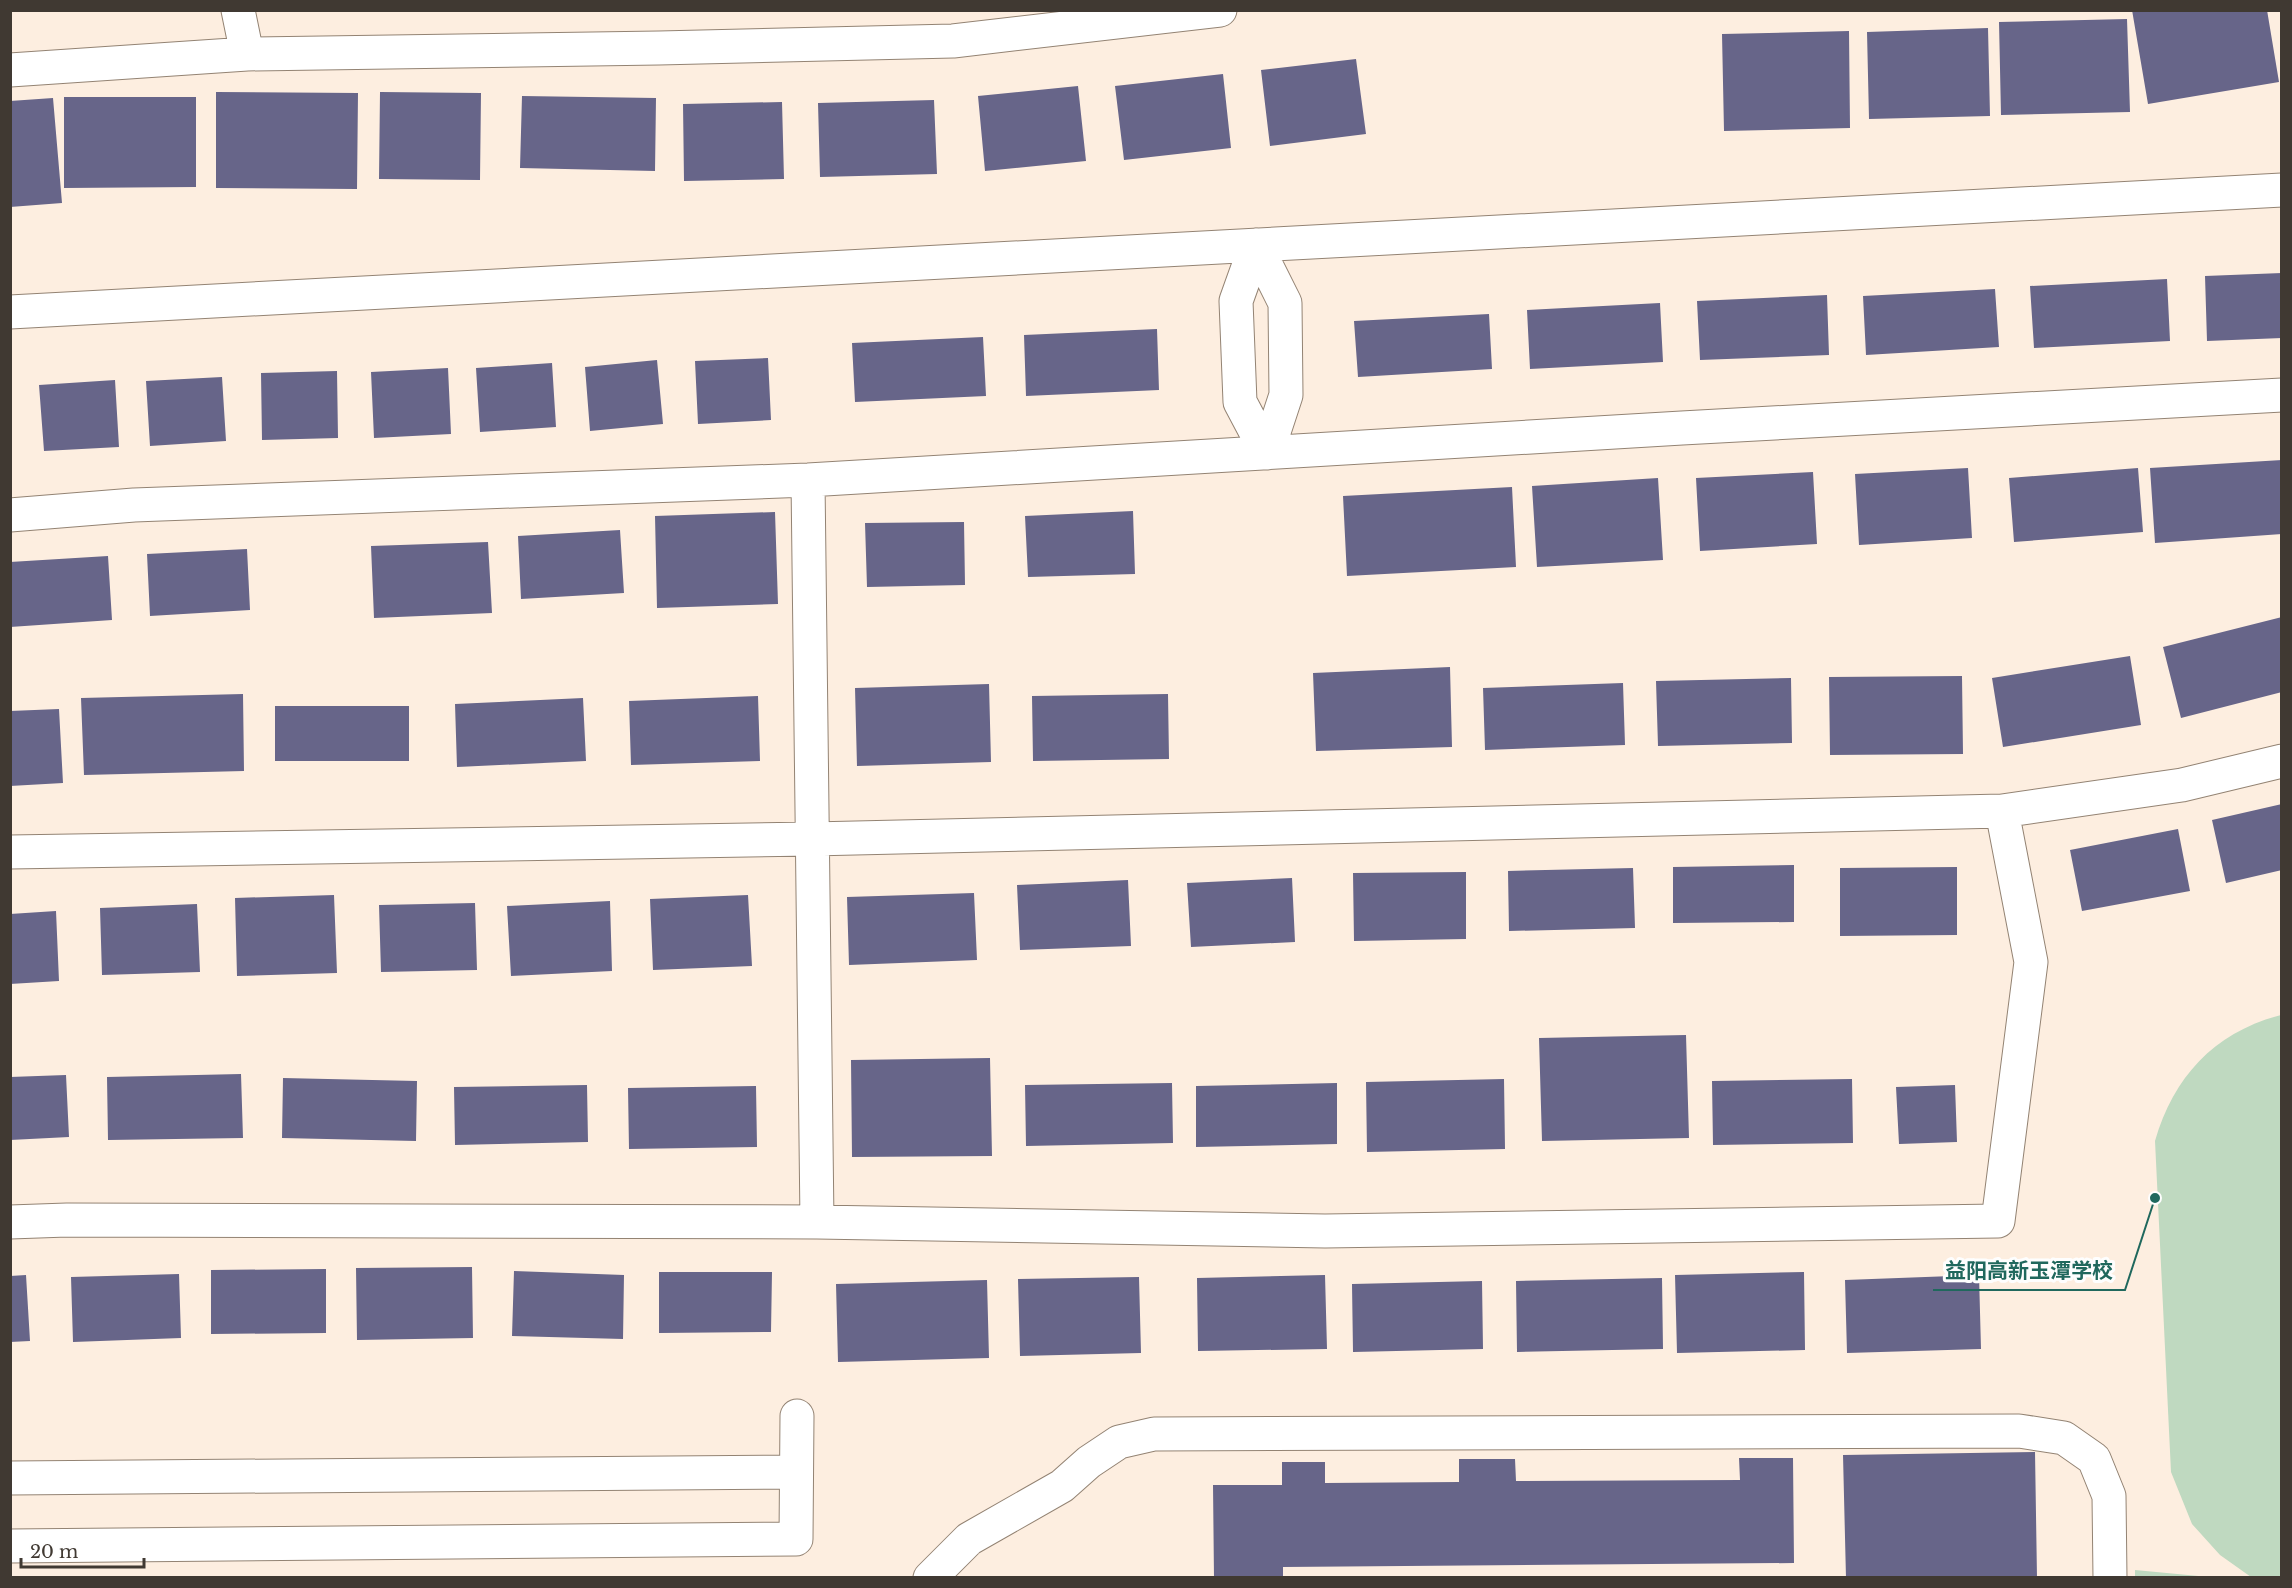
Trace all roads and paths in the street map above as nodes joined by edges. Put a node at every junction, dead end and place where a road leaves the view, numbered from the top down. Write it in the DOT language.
graph roads {
  1 [pos="238,10"];
  2 [pos="1220,10"];
  3 [pos="247,54"];
  4 [pos="10,70"];
  5 [pos="2282,190"];
  6 [pos="1256,245"];
  7 [pos="10,312"];
  8 [pos="2282,395"];
  9 [pos="1267,453"];
  10 [pos="808,480"];
  11 [pos="10,515"];
  12 [pos="2282,761"];
  13 [pos="2002,811"];
  14 [pos="812,839"];
  15 [pos="10,852"];
  16 [pos="10,1222"];
  17 [pos="816,1222"];
  18 [pos="797,1416"];
  19 [pos="796,1472"];
  20 [pos="10,1478"];
  21 [pos="10,1546"];
  22 [pos="930,1578"];
  23 [pos="2110,1578"];
  1 -- 3 [label="street"];
  2 -- 3 [label="street"];
  3 -- 4 [label="street"];
  5 -- 6 [label="street"];
  6 -- 7 [label="street"];
  6 -- 9 [label="street"];
  6 -- 9 [label="street"];
  8 -- 9 [label="street"];
  9 -- 10 [label="street"];
  10 -- 11 [label="street"];
  10 -- 14 [label="street"];
  12 -- 13 [label="street"];
  13 -- 14 [label="street"];
  13 -- 17 [label="street"];
  14 -- 15 [label="street"];
  14 -- 17 [label="street"];
  16 -- 17 [label="street"];
  18 -- 19 [label="street"];
  19 -- 20 [label="street"];
  19 -- 21 [label="street"];
  22 -- 23 [label="street"];
}
